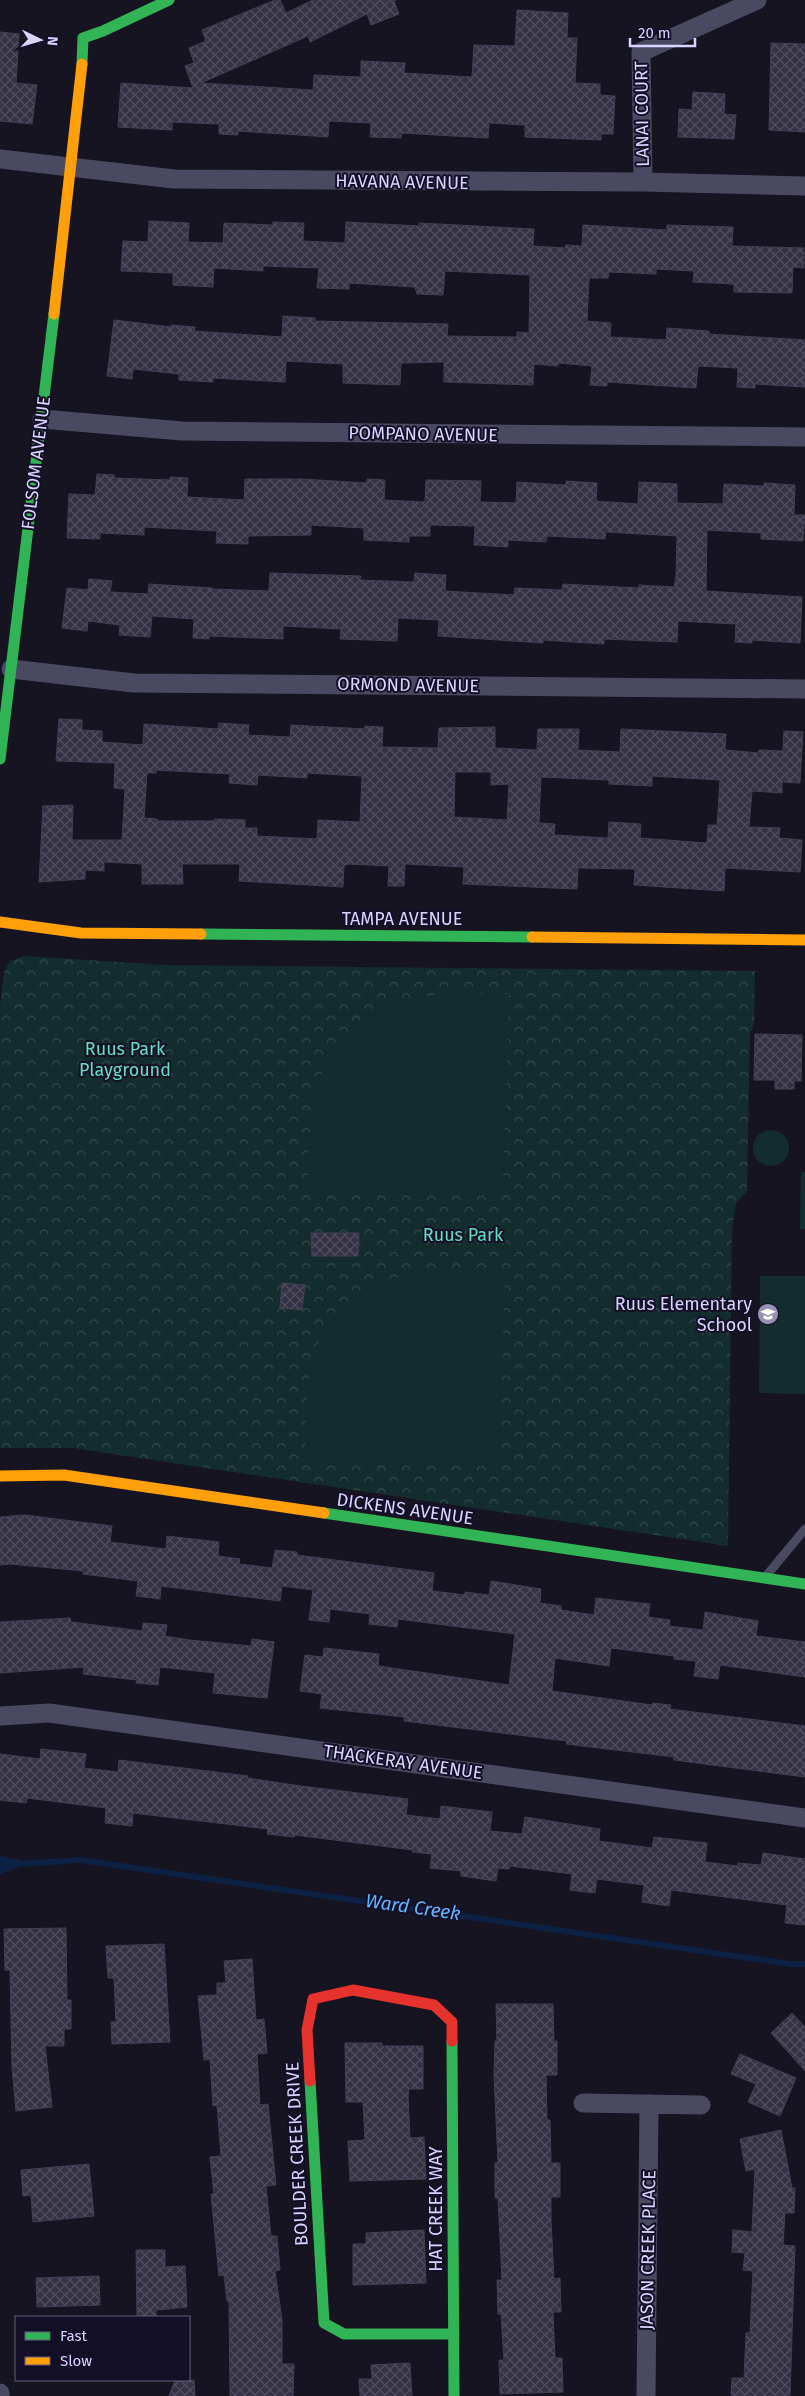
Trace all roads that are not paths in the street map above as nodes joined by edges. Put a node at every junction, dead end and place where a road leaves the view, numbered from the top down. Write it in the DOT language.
graph roads {
  1 [pos="169,0"];
  2 [pos="757,0"];
  3 [pos="0,159"];
  4 [pos="70,168"];
  5 [pos="644,182"];
  6 [pos="805,186"];
  7 [pos="42,419"];
  8 [pos="805,437"];
  9 [pos="11,670"];
  10 [pos="805,689"];
  11 [pos="0,759"];
  12 [pos="0,922"];
  13 [pos="805,940"];
  14 [pos="0,1476"];
  15 [pos="805,1529"];
  16 [pos="763,1580"];
  17 [pos="805,1584"];
  18 [pos="0,1716"];
  19 [pos="805,1818"];
  20 [pos="452,2022"];
  21 [pos="583,2102"];
  22 [pos="649,2104"];
  23 [pos="700,2105"];
  24 [pos="454,2334"];
  25 [pos="454,2396"];
  26 [pos="646,2396"];
  1 -- 4 [label="street, FOLSOM AVENUE"];
  2 -- 5 [label="street, LANAI COURT"];
  3 -- 4 [label="street, HAVANA AVENUE"];
  4 -- 5 [label="street, HAVANA AVENUE"];
  4 -- 7 [label="street, FOLSOM AVENUE"];
  5 -- 6 [label="street, HAVANA AVENUE"];
  7 -- 8 [label="street, POMPANO AVENUE"];
  7 -- 9 [label="street, FOLSOM AVENUE"];
  9 -- 10 [label="street, ORMOND AVENUE"];
  9 -- 11 [label="street, FOLSOM AVENUE"];
  12 -- 13 [label="street, TAMPA AVENUE"];
  14 -- 16 [label="street, DICKENS AVENUE"];
  15 -- 16 [label="lane"];
  16 -- 17 [label="street, DICKENS AVENUE"];
  18 -- 19 [label="street, THACKERAY AVENUE"];
  20 -- 24 [label="street, HAT CREEK WAY"];
  20 -- 24 [label="street, BOULDER CREEK DRIVE"];
  21 -- 22 [label="street"];
  22 -- 23 [label="street"];
  22 -- 26 [label="street, JASON CREEK PLACE"];
  24 -- 25 [label="street, HAT CREEK WAY"];
}
